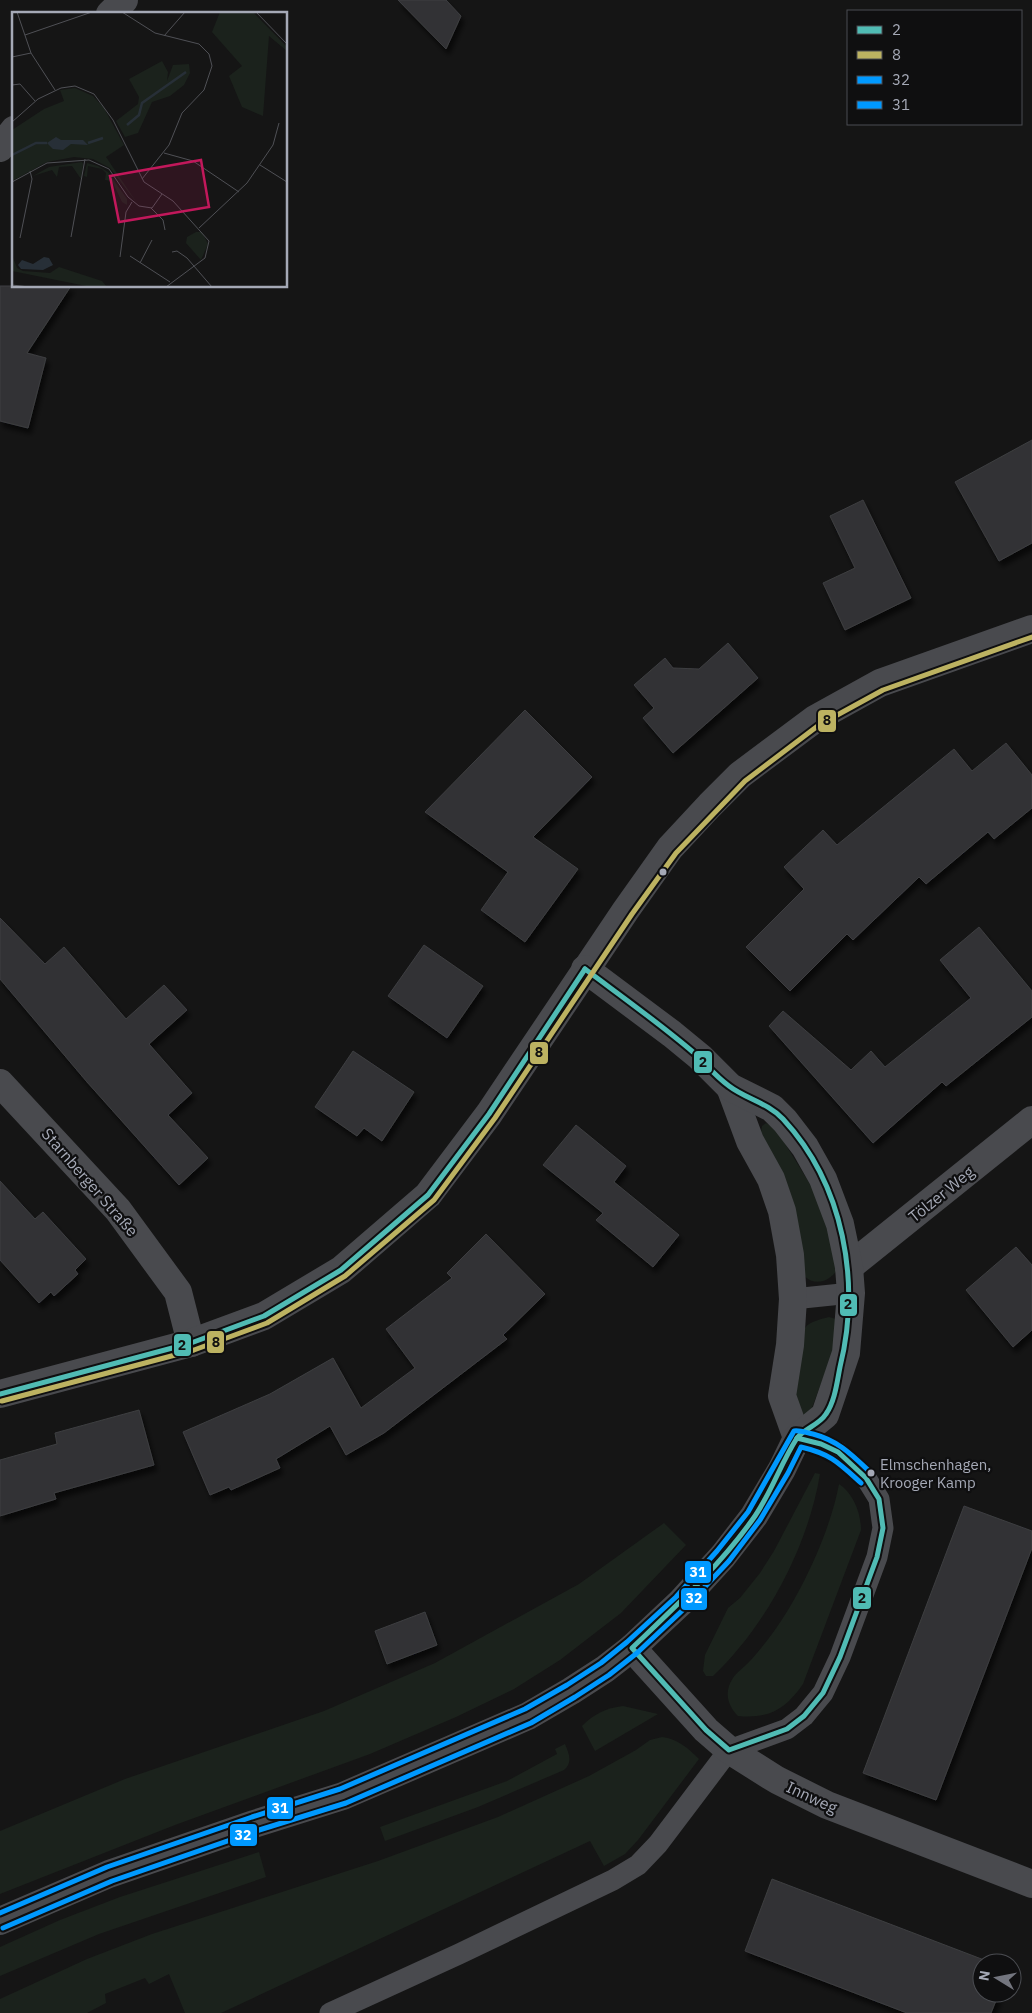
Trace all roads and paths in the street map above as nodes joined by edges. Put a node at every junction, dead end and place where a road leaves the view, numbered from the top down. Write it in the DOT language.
graph roads {
  1 [pos="124,0"];
  2 [pos="112,12"];
  3 [pos="12,133"];
  4 [pos="0,148"];
  5 [pos="1032,629"];
  6 [pos="585,969"];
  7 [pos="0,1082"];
  8 [pos="730,1087"];
  9 [pos="1032,1120"];
  10 [pos="850,1280"];
  11 [pos="793,1299"];
  12 [pos="191,1343"];
  13 [pos="0,1394"];
  14 [pos="797,1438"];
  15 [pos="632,1648"];
  16 [pos="729,1750"];
  17 [pos="1032,1884"];
  18 [pos="0,1921"];
  19 [pos="330,2013"];
  1 -- 2 [label="street"];
  3 -- 4 [label="street"];
  5 -- 6 [label="street"];
  6 -- 8 [label="street"];
  6 -- 12 [label="street"];
  7 -- 12 [label="street, Starnberger Straße"];
  8 -- 10 [label="street"];
  8 -- 11 [label="street"];
  9 -- 10 [label="street, Tölzer Weg"];
  10 -- 11 [label="lane"];
  10 -- 14 [label="street"];
  11 -- 14 [label="street"];
  12 -- 13 [label="street"];
  14 -- 15 [label="street"];
  14 -- 16 [label="lane"];
  15 -- 16 [label="street, Innweg"];
  15 -- 18 [label="street"];
  16 -- 17 [label="street, Innweg"];
  16 -- 19 [label="lane"];
}
